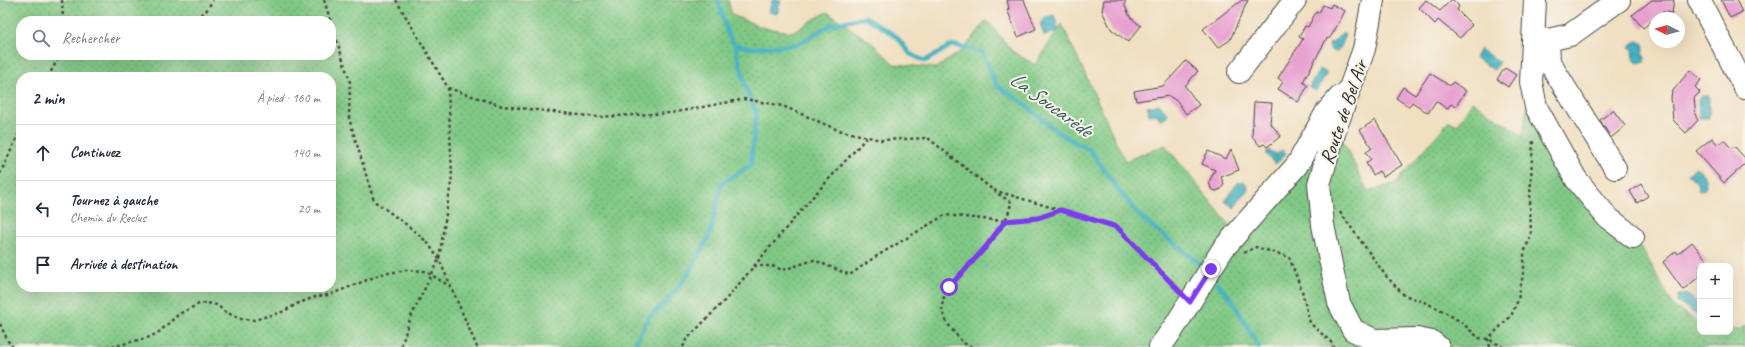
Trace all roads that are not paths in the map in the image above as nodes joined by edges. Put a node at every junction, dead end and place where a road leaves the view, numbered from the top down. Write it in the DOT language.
graph roads {
  1 [pos="1295,0"];
  2 [pos="1373,0"];
  3 [pos="1535,0"];
  4 [pos="1619,0"];
  5 [pos="1699,0"];
  6 [pos="1541,39"];
  7 [pos="1239,72"];
  8 [pos="1351,85"];
  9 [pos="1745,88"];
  10 [pos="1615,168"];
  11 [pos="1633,237"];
  12 [pos="1160,347"];
  13 [pos="1438,347"];
  1 -- 7 [label="street"];
  2 -- 8 [label="street, Route de Bel Air"];
  3 -- 6 [label="street"];
  4 -- 6 [label="street"];
  5 -- 9 [label="street"];
  6 -- 10 [label="street"];
  6 -- 11 [label="street"];
  8 -- 12 [label="street"];
  8 -- 13 [label="street, Route de Bel Air"];
}
